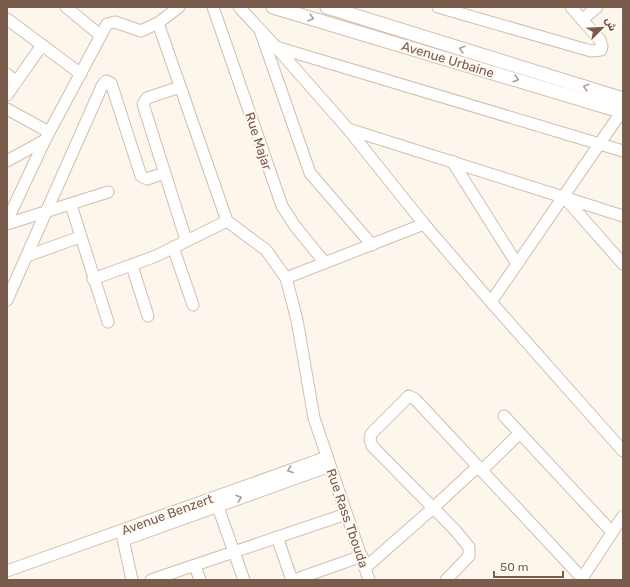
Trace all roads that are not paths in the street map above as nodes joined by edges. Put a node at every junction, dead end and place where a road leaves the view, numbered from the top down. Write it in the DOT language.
graph roads {
  1 [pos="66,7"];
  2 [pos="179,7"];
  3 [pos="213,7"];
  4 [pos="239,7"];
  5 [pos="273,7"];
  6 [pos="327,7"];
  7 [pos="438,7"];
  8 [pos="571,7"];
  9 [pos="596,7"];
  10 [pos="7,19"];
  11 [pos="582,20"];
  12 [pos="158,23"];
  13 [pos="260,30"];
  14 [pos="100,35"];
  15 [pos="42,45"];
  16 [pos="276,47"];
  17 [pos="7,74"];
  18 [pos="81,74"];
  19 [pos="16,82"];
  20 [pos="180,87"];
  21 [pos="7,95"];
  22 [pos="623,107"];
  23 [pos="7,109"];
  24 [pos="348,129"];
  25 [pos="47,136"];
  26 [pos="600,143"];
  27 [pos="623,151"];
  28 [pos="7,161"];
  29 [pos="452,161"];
  30 [pos="165,173"];
  31 [pos="108,192"];
  32 [pos="564,197"];
  33 [pos="71,205"];
  34 [pos="45,211"];
  35 [pos="623,216"];
  36 [pos="7,221"];
  37 [pos="227,221"];
  38 [pos="7,224"];
  39 [pos="424,224"];
  40 [pos="80,237"];
  41 [pos="186,240"];
  42 [pos="372,245"];
  43 [pos="173,247"];
  44 [pos="27,256"];
  45 [pos="325,263"];
  46 [pos="516,264"];
  47 [pos="623,264"];
  48 [pos="132,266"];
  49 [pos="286,278"];
  50 [pos="93,279"];
  51 [pos="7,300"];
  52 [pos="491,302"];
  53 [pos="193,305"];
  54 [pos="148,316"];
  55 [pos="108,322"];
  56 [pos="504,416"];
  57 [pos="520,433"];
  58 [pos="623,451"];
  59 [pos="328,462"];
  60 [pos="479,469"];
  61 [pos="216,501"];
  62 [pos="433,508"];
  63 [pos="346,514"];
  64 [pos="623,516"];
  65 [pos="612,532"];
  66 [pos="123,535"];
  67 [pos="277,537"];
  68 [pos="233,552"];
  69 [pos="362,556"];
  70 [pos="195,566"];
  71 [pos="366,567"];
  72 [pos="7,571"];
  73 [pos="582,579"];
  74 [pos="132,580"];
  75 [pos="151,580"];
  76 [pos="200,580"];
  77 [pos="244,580"];
  78 [pos="293,580"];
  79 [pos="370,580"];
  80 [pos="446,580"];
  1 -- 14 [label="street"];
  2 -- 12 [label="street"];
  3 -- 45 [label="street, Rue Majar"];
  4 -- 13 [label="street"];
  5 -- 22 [label="street, Avenue Urbaine, one-way"];
  22 -- 6 [label="street, Avenue Urbaine, one-way"];
  7 -- 11 [label="street"];
  8 -- 11 [label="street"];
  9 -- 11 [label="street"];
  10 -- 15 [label="street"];
  12 -- 14 [label="street"];
  12 -- 20 [label="street"];
  13 -- 16 [label="street"];
  13 -- 42 [label="street"];
  14 -- 18 [label="street"];
  15 -- 18 [label="street"];
  15 -- 19 [label="street"];
  16 -- 24 [label="street"];
  16 -- 26 [label="street"];
  17 -- 19 [label="street"];
  18 -- 25 [label="street"];
  19 -- 21 [label="street"];
  20 -- 30 [label="street"];
  20 -- 37 [label="street"];
  22 -- 26 [label="street"];
  23 -- 25 [label="street"];
  24 -- 29 [label="street"];
  24 -- 39 [label="street"];
  25 -- 28 [label="street"];
  25 -- 36 [label="street"];
  26 -- 27 [label="street"];
  26 -- 32 [label="street"];
  29 -- 32 [label="street"];
  29 -- 46 [label="street"];
  30 -- 34 [label="street"];
  30 -- 41 [label="street"];
  31 -- 33 [label="street"];
  32 -- 35 [label="street"];
  32 -- 46 [label="street"];
  32 -- 47 [label="street"];
  33 -- 34 [label="street"];
  33 -- 40 [label="street"];
  34 -- 38 [label="street"];
  34 -- 44 [label="street"];
  37 -- 41 [label="street"];
  37 -- 49 [label="street"];
  39 -- 42 [label="street"];
  39 -- 52 [label="street"];
  40 -- 44 [label="street"];
  40 -- 50 [label="street"];
  41 -- 43 [label="street"];
  42 -- 45 [label="street"];
  43 -- 48 [label="street"];
  43 -- 53 [label="street"];
  44 -- 51 [label="street"];
  45 -- 49 [label="street"];
  46 -- 52 [label="street"];
  48 -- 50 [label="street"];
  48 -- 54 [label="street"];
  49 -- 59 [label="street, Rue Rass Tbouda"];
  50 -- 55 [label="street"];
  52 -- 58 [label="street"];
  56 -- 57 [label="street"];
  57 -- 60 [label="street"];
  57 -- 65 [label="street"];
  59 -- 61 [label="street, Avenue Benzert"];
  59 -- 63 [label="street, Rue Rass Tbouda"];
  60 -- 62 [label="street"];
  60 -- 62 [label="street"];
  60 -- 73 [label="street"];
  61 -- 66 [label="street, Avenue Benzert"];
  61 -- 68 [label="street"];
  62 -- 71 [label="street"];
  62 -- 80 [label="street"];
  63 -- 67 [label="street"];
  63 -- 69 [label="street, Rue Rass Tbouda"];
  64 -- 65 [label="street"];
  65 -- 73 [label="street"];
  66 -- 72 [label="street, Avenue Benzert"];
  66 -- 74 [label="street"];
  67 -- 68 [label="street"];
  67 -- 78 [label="street"];
  68 -- 70 [label="street"];
  68 -- 77 [label="street"];
  69 -- 71 [label="street, Rue Rass Tbouda"];
  69 -- 78 [label="street"];
  70 -- 75 [label="street"];
  70 -- 76 [label="street"];
  71 -- 79 [label="street, Rue Rass Tbouda"];
}
